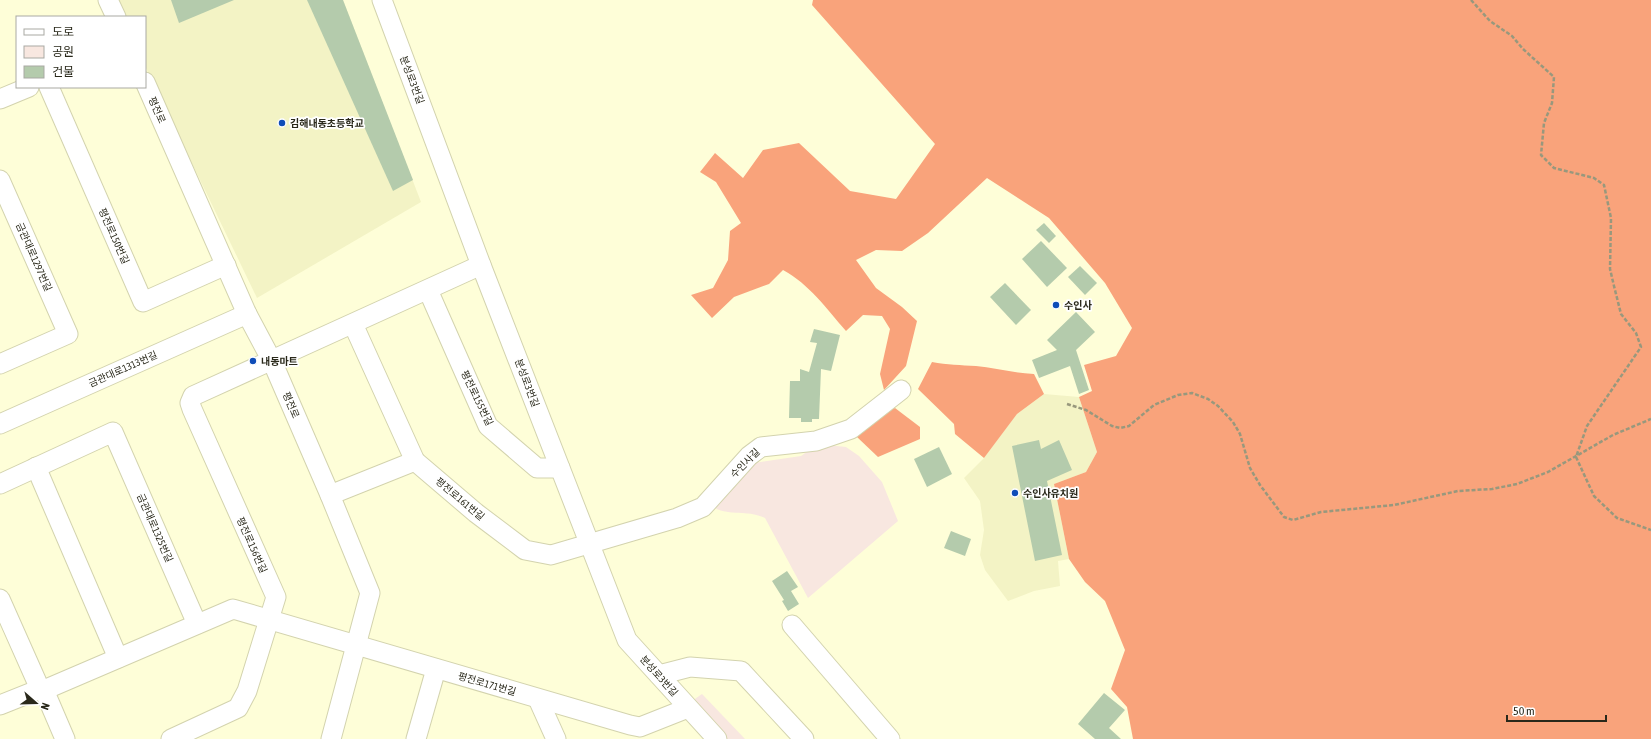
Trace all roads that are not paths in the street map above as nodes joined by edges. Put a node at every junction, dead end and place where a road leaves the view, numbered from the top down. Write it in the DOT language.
graph roads {
  1 [pos="108,0"];
  2 [pos="382,0"];
  3 [pos="116,16"];
  4 [pos="146,84"];
  5 [pos="27,88"];
  6 [pos="49,88"];
  7 [pos="0,100"];
  8 [pos="0,180"];
  9 [pos="226,265"];
  10 [pos="481,266"];
  11 [pos="428,290"];
  12 [pos="247,314"];
  13 [pos="353,324"];
  14 [pos="272,362"];
  15 [pos="0,364"];
  16 [pos="901,390"];
  17 [pos="0,424"];
  18 [pos="415,461"];
  19 [pos="36,467"];
  20 [pos="560,468"];
  21 [pos="0,484"];
  22 [pos="330,495"];
  23 [pos="590,543"];
  24 [pos="0,599"];
  25 [pos="269,619"];
  26 [pos="197,624"];
  27 [pos="792,625"];
  28 [pos="357,644"];
  29 [pos="118,658"];
  30 [pos="436,669"];
  31 [pos="659,675"];
  32 [pos="42,689"];
  33 [pos="538,699"];
  34 [pos="0,705"];
  35 [pos="688,708"];
  36 [pos="642,733"];
  37 [pos="65,739"];
  38 [pos="171,739"];
  39 [pos="331,739"];
  40 [pos="416,739"];
  41 [pos="556,739"];
  42 [pos="717,739"];
  43 [pos="804,739"];
  44 [pos="890,739"];
  1 -- 3 [label="street"];
  2 -- 10 [label="street, 분성로3번길"];
  4 -- 9 [label="street, 평전로"];
  5 -- 7 [label="street"];
  6 -- 9 [label="street, 평전로150번길"];
  8 -- 15 [label="street, 금관대로1297번길"];
  9 -- 12 [label="street, 평전로"];
  10 -- 11 [label="street"];
  10 -- 20 [label="street, 분성로3번길"];
  11 -- 13 [label="street"];
  11 -- 20 [label="street, 평전로155번길"];
  12 -- 14 [label="street, 평전로"];
  12 -- 17 [label="street, 금관대로1313번길"];
  13 -- 14 [label="street"];
  13 -- 18 [label="street"];
  14 -- 22 [label="street, 평전로"];
  14 -- 25 [label="street, 평전로156번길"];
  16 -- 23 [label="street, 수인사길"];
  18 -- 22 [label="street"];
  18 -- 23 [label="street, 평전로161번길"];
  19 -- 21 [label="street"];
  19 -- 26 [label="street, 금관대로1325번길"];
  19 -- 29 [label="street"];
  20 -- 23 [label="street, 분성로3번길"];
  22 -- 28 [label="street, 평전로"];
  23 -- 31 [label="street, 분성로3번길"];
  24 -- 32 [label="street"];
  25 -- 26 [label="street"];
  25 -- 28 [label="street"];
  25 -- 38 [label="street, 평전로156번길"];
  26 -- 29 [label="street"];
  27 -- 44 [label="street"];
  28 -- 30 [label="street, 평전로171번길"];
  28 -- 39 [label="street, 평전로"];
  29 -- 32 [label="street"];
  30 -- 33 [label="street, 평전로171번길"];
  30 -- 40 [label="street"];
  31 -- 35 [label="street, 분성로3번길"];
  31 -- 43 [label="street"];
  32 -- 34 [label="street"];
  32 -- 37 [label="street"];
  33 -- 36 [label="street, 평전로171번길"];
  33 -- 41 [label="street"];
  35 -- 36 [label="street, 평전로171번길"];
  35 -- 42 [label="street, 분성로3번길"];
}
